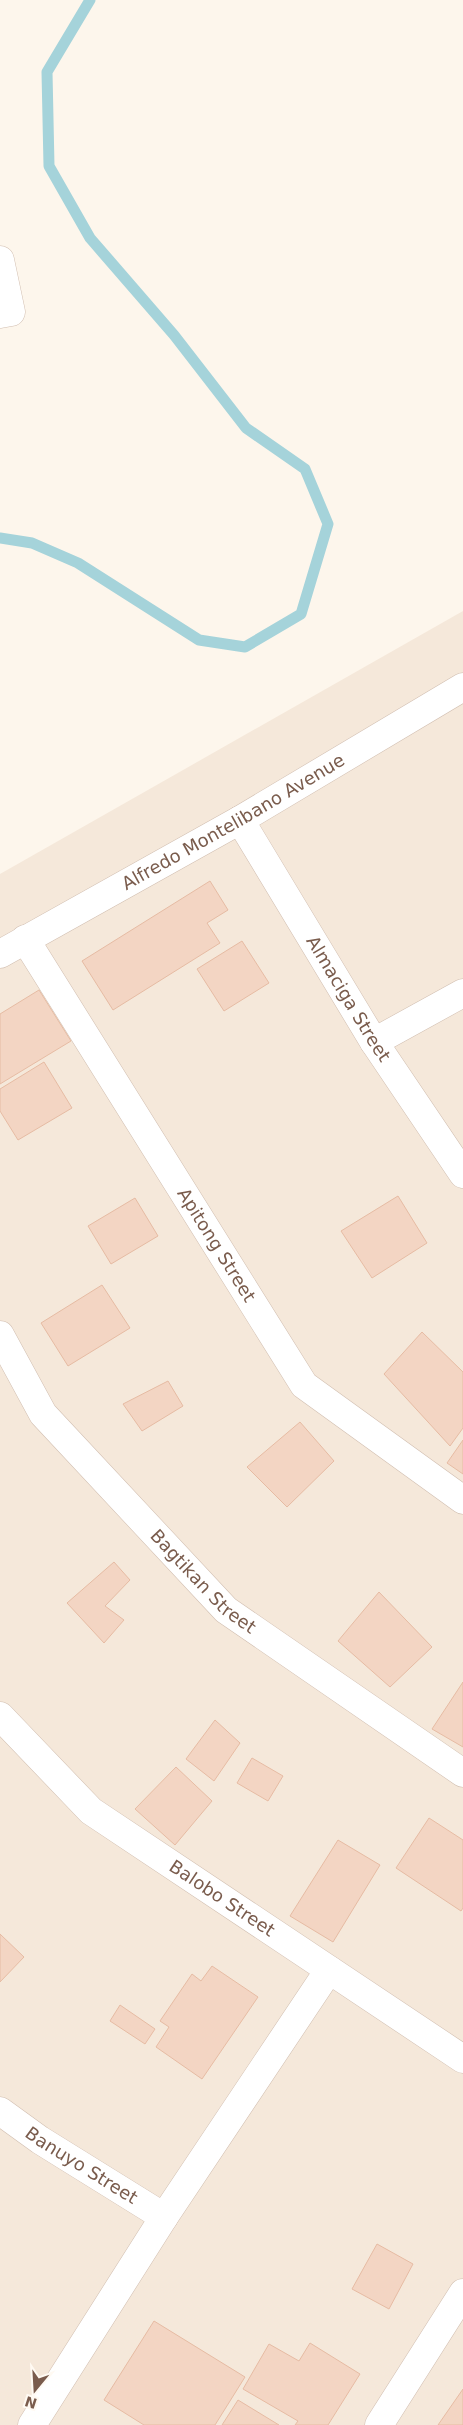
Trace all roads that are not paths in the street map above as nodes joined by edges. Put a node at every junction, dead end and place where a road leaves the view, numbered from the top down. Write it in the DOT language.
graph roads {
  1 [pos="0,260"];
  2 [pos="0,314"];
  3 [pos="463,687"];
  4 [pos="240,820"];
  5 [pos="25,939"];
  6 [pos="0,954"];
  7 [pos="463,993"];
  8 [pos="374,1042"];
  9 [pos="463,1174"];
  10 [pos="0,1335"];
  11 [pos="463,1500"];
  12 [pos="0,1716"];
  13 [pos="463,1773"];
  14 [pos="328,1970"];
  15 [pos="463,2059"];
  16 [pos="0,2111"];
  17 [pos="164,2217"];
  18 [pos="463,2293"];
  19 [pos="454,2327"];
  20 [pos="32,2425"];
  21 [pos="379,2425"];
  1 -- 2 [label="street"];
  3 -- 4 [label="street, Alfredo Montelibano Avenue"];
  4 -- 5 [label="street, Alfredo Montelibano Avenue"];
  4 -- 8 [label="street, Almaciga Street"];
  5 -- 6 [label="street, Alfredo Montelibano Avenue"];
  5 -- 11 [label="street, Apitong Street"];
  7 -- 8 [label="street"];
  8 -- 9 [label="street, Almaciga Street"];
  10 -- 13 [label="street, Bagtikan Street"];
  12 -- 14 [label="street, Balobo Street"];
  14 -- 15 [label="street, Balobo Street"];
  14 -- 17 [label="street"];
  16 -- 17 [label="street, Banuyo Street"];
  17 -- 20 [label="street"];
  18 -- 19 [label="street"];
  19 -- 21 [label="street"];
}
